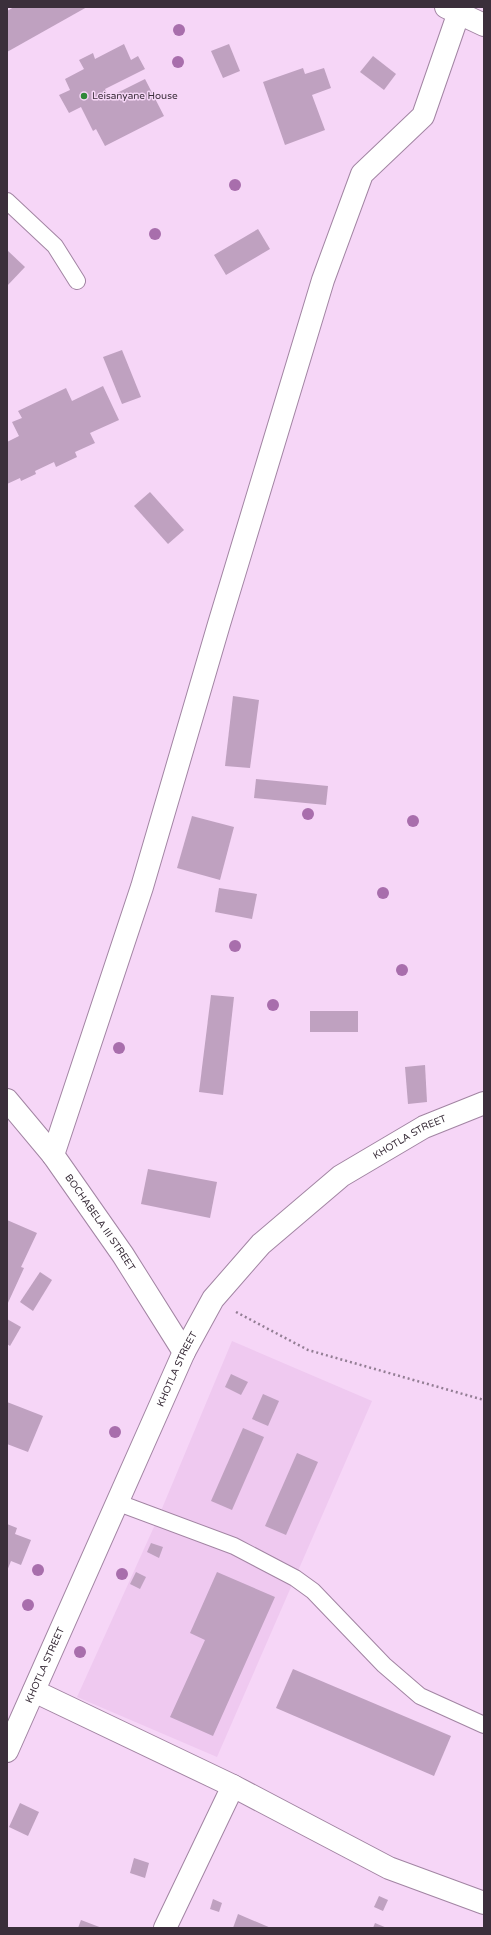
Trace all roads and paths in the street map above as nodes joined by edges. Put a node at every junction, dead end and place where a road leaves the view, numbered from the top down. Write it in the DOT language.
graph roads {
  1 [pos="452,9"];
  2 [pos="484,25"];
  3 [pos="7,201"];
  4 [pos="77,281"];
  5 [pos="7,1100"];
  6 [pos="484,1103"];
  7 [pos="53,1155"];
  8 [pos="213,1299"];
  9 [pos="184,1352"];
  10 [pos="484,1400"];
  11 [pos="116,1502"];
  12 [pos="34,1691"];
  13 [pos="484,1725"];
  14 [pos="7,1751"];
  15 [pos="232,1786"];
  16 [pos="484,1903"];
  17 [pos="165,1928"];
  1 -- 2 [label="street"];
  1 -- 7 [label="street"];
  3 -- 4 [label="lane"];
  5 -- 7 [label="street, BOCHABELA III STREET"];
  6 -- 8 [label="street, KHOTLA STREET"];
  7 -- 9 [label="street, BOCHABELA III STREET"];
  8 -- 9 [label="street, KHOTLA STREET"];
  8 -- 10 [label="path"];
  9 -- 11 [label="street, KHOTLA STREET"];
  11 -- 12 [label="street, KHOTLA STREET"];
  11 -- 13 [label="lane"];
  12 -- 14 [label="street, KHOTLA STREET"];
  12 -- 15 [label="street"];
  15 -- 16 [label="street"];
  15 -- 17 [label="street"];
}
